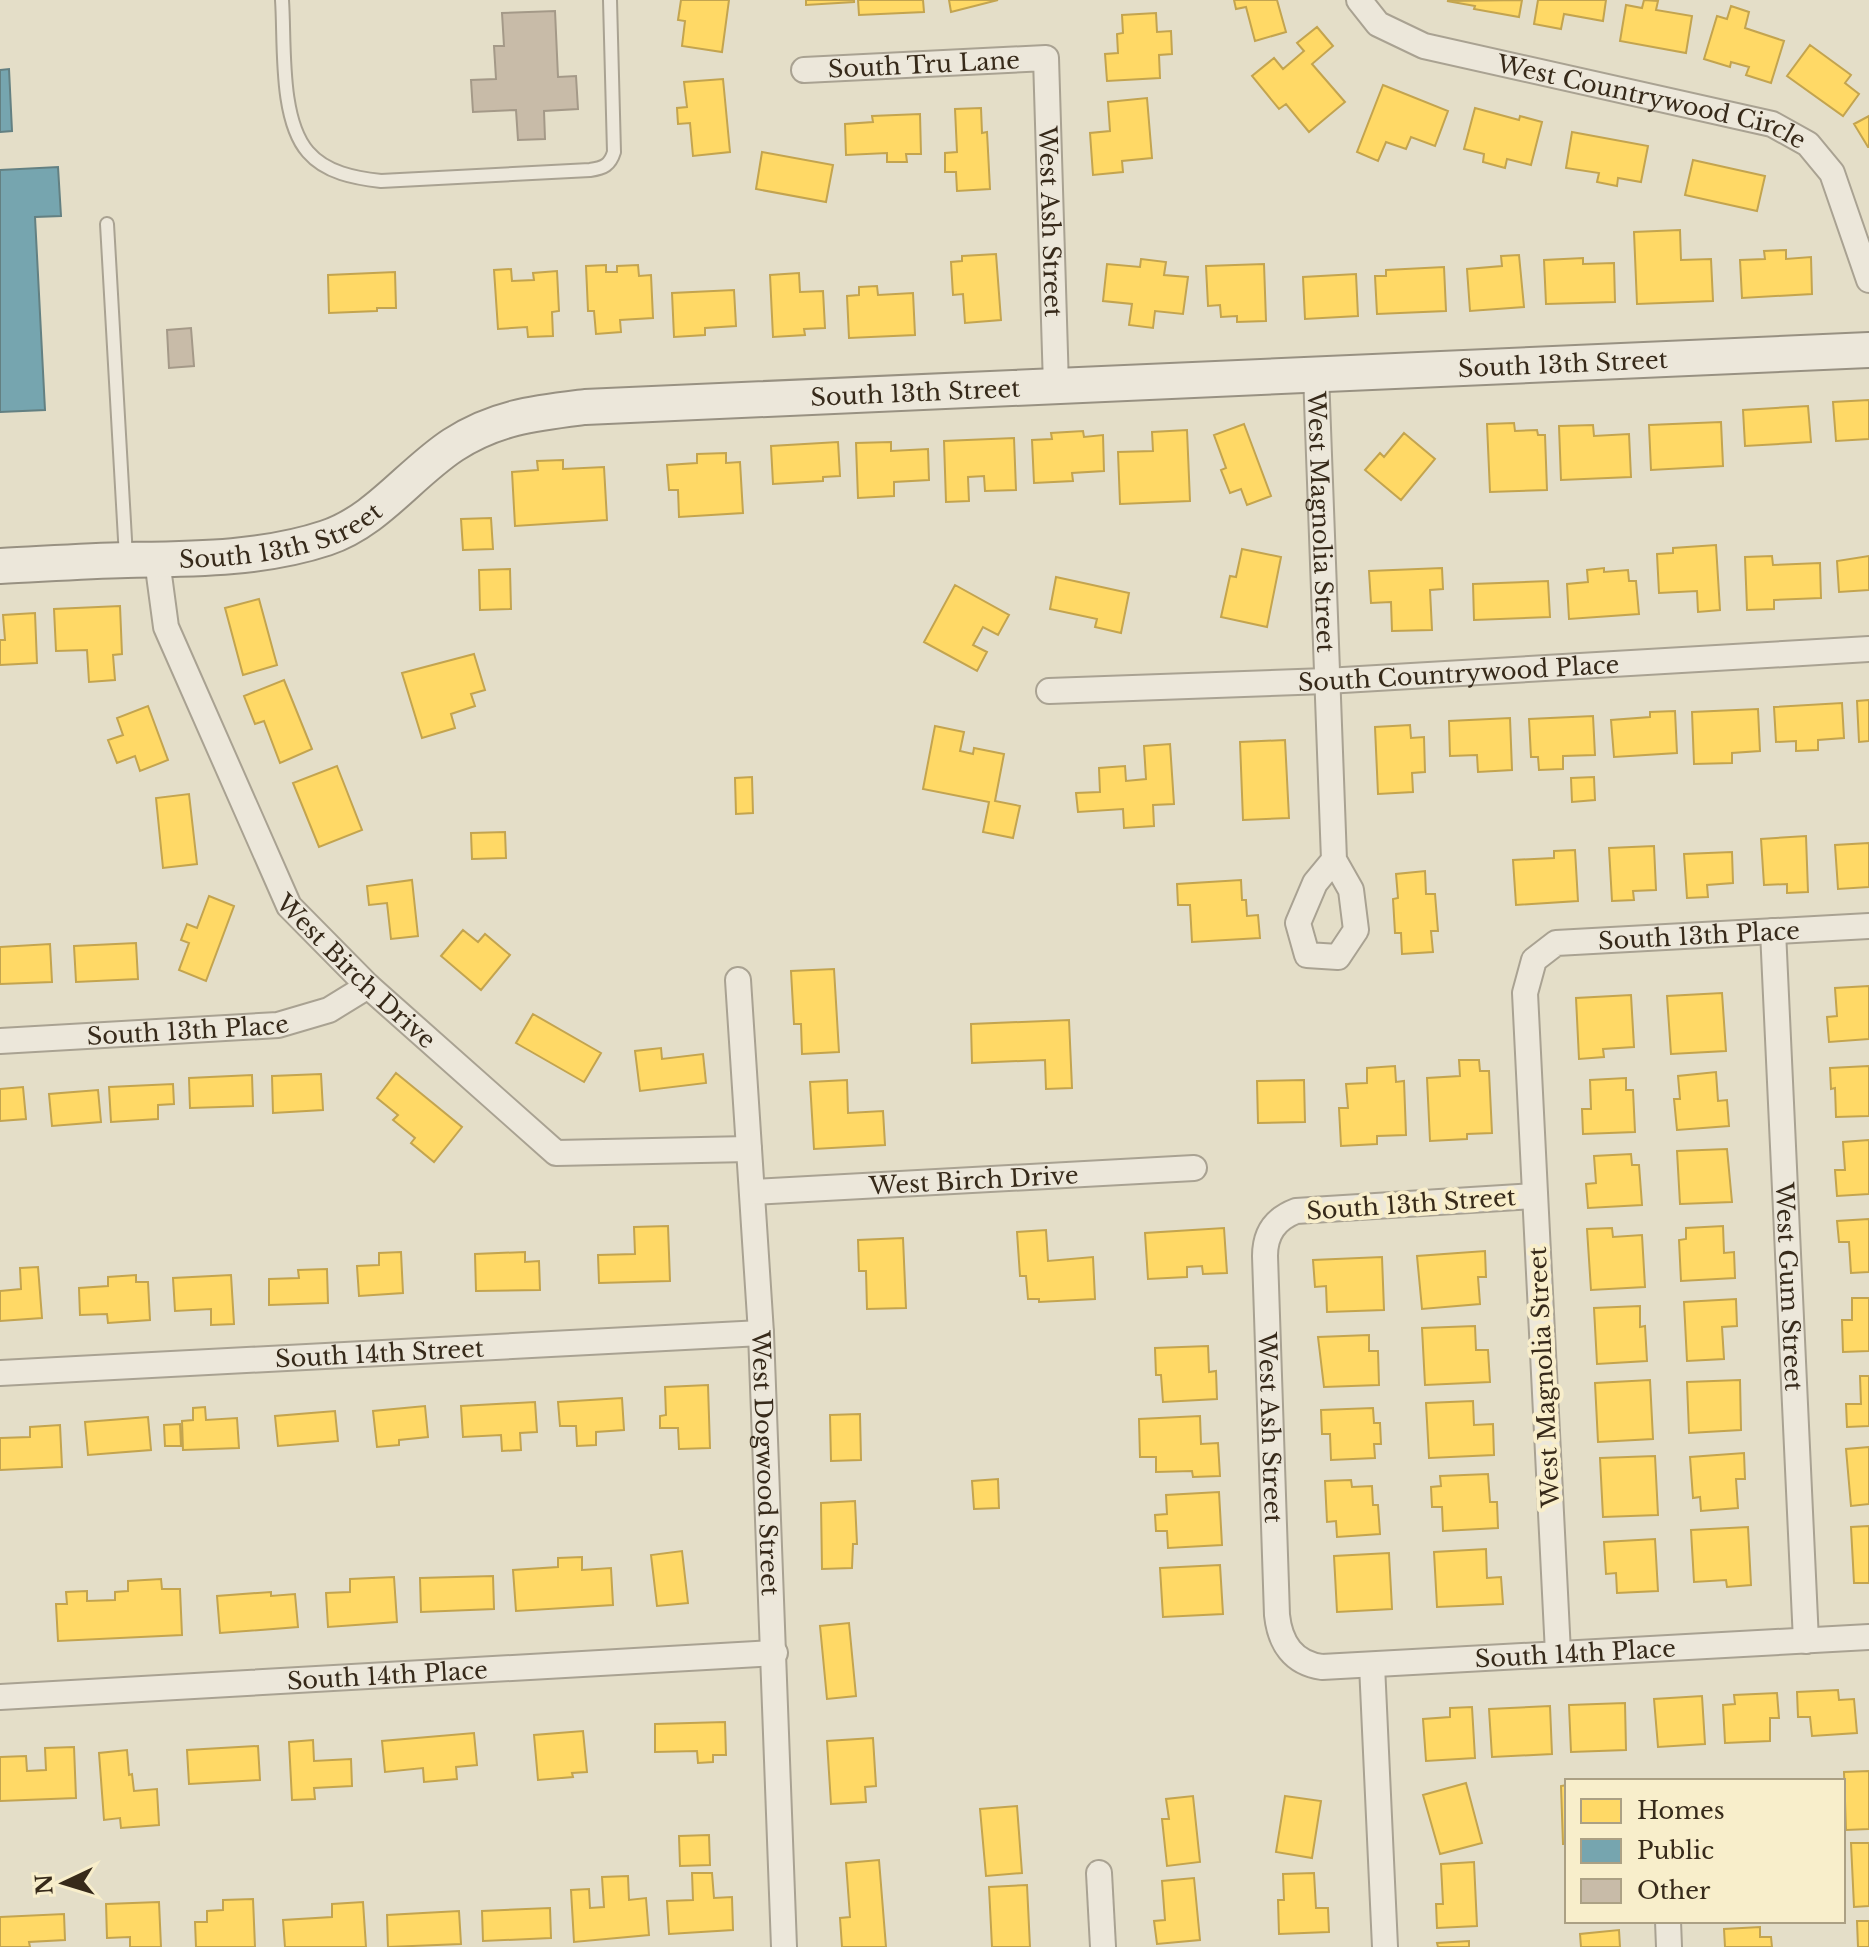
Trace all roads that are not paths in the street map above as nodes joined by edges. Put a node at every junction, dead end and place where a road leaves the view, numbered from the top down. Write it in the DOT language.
graph roads {
  1 [pos="282,0"];
  2 [pos="610,0"];
  3 [pos="1359,0"];
  4 [pos="1046,58"];
  5 [pos="804,70"];
  6 [pos="107,224"];
  7 [pos="1869,280"];
  8 [pos="1869,350"];
  9 [pos="1316,374"];
  10 [pos="1056,386"];
  11 [pos="141,560"];
  12 [pos="0,566"];
  13 [pos="1869,649"];
  14 [pos="1326,681"];
  15 [pos="1049,691"];
  16 [pos="1334,860"];
  17 [pos="1869,926"];
  18 [pos="1773,931"];
  19 [pos="1534,960"];
  20 [pos="738,980"];
  21 [pos="368,986"];
  22 [pos="0,1041"];
  23 [pos="749,1149"];
  24 [pos="1194,1168"];
  25 [pos="752,1192"];
  26 [pos="1535,1196"];
  27 [pos="1287,1215"];
  28 [pos="761,1333"];
  29 [pos="0,1373"];
  30 [pos="1869,1637"];
  31 [pos="1806,1641"];
  32 [pos="1286,1647"];
  33 [pos="775,1653"];
  34 [pos="1558,1653"];
  35 [pos="1372,1665"];
  36 [pos="0,1697"];
  37 [pos="1099,1873"];
  38 [pos="1668,1923"];
  39 [pos="784,1947"];
  40 [pos="1103,1947"];
  41 [pos="1385,1947"];
  42 [pos="1669,1947"];
  1 -- 2 [label="lane"];
  3 -- 7 [label="street, West Countrywood Circle"];
  4 -- 5 [label="street, South Tru Lane"];
  4 -- 10 [label="street, West Ash Street"];
  6 -- 11 [label="lane"];
  8 -- 9 [label="street, South 13th Street"];
  9 -- 10 [label="street, South 13th Street"];
  9 -- 14 [label="street, West Magnolia Street"];
  10 -- 11 [label="street, South 13th Street"];
  11 -- 12 [label="street, South 13th Street"];
  11 -- 21 [label="street, West Birch Drive"];
  13 -- 14 [label="street, South Countrywood Place"];
  14 -- 15 [label="street, South Countrywood Place"];
  14 -- 16 [label="street, West Magnolia Street"];
  17 -- 18 [label="street, South 13th Place"];
  18 -- 19 [label="street, South 13th Place"];
  18 -- 31 [label="street, West Gum Street"];
  19 -- 26 [label="street, West Magnolia Street"];
  20 -- 23 [label="street, West Dogwood Street"];
  21 -- 22 [label="street, South 13th Place"];
  21 -- 23 [label="street, West Birch Drive"];
  23 -- 25 [label="street, West Dogwood Street"];
  24 -- 25 [label="street, West Birch Drive"];
  25 -- 28 [label="street, West Dogwood Street"];
  26 -- 27 [label="street, South 13th Street"];
  26 -- 34 [label="street, West Magnolia Street"];
  27 -- 32 [label="street, West Ash Street"];
  28 -- 29 [label="street, South 14th Street"];
  28 -- 33 [label="street, West Dogwood Street"];
  30 -- 31 [label="street, South 14th Place"];
  31 -- 34 [label="street, South 14th Place"];
  32 -- 35 [label="street, South 14th Place"];
  33 -- 36 [label="street, South 14th Place"];
  33 -- 39 [label="street, West Dogwood Street"];
  34 -- 35 [label="street, South 14th Place"];
  35 -- 41 [label="street"];
  37 -- 40 [label="street"];
  38 -- 42 [label="street"];
}
